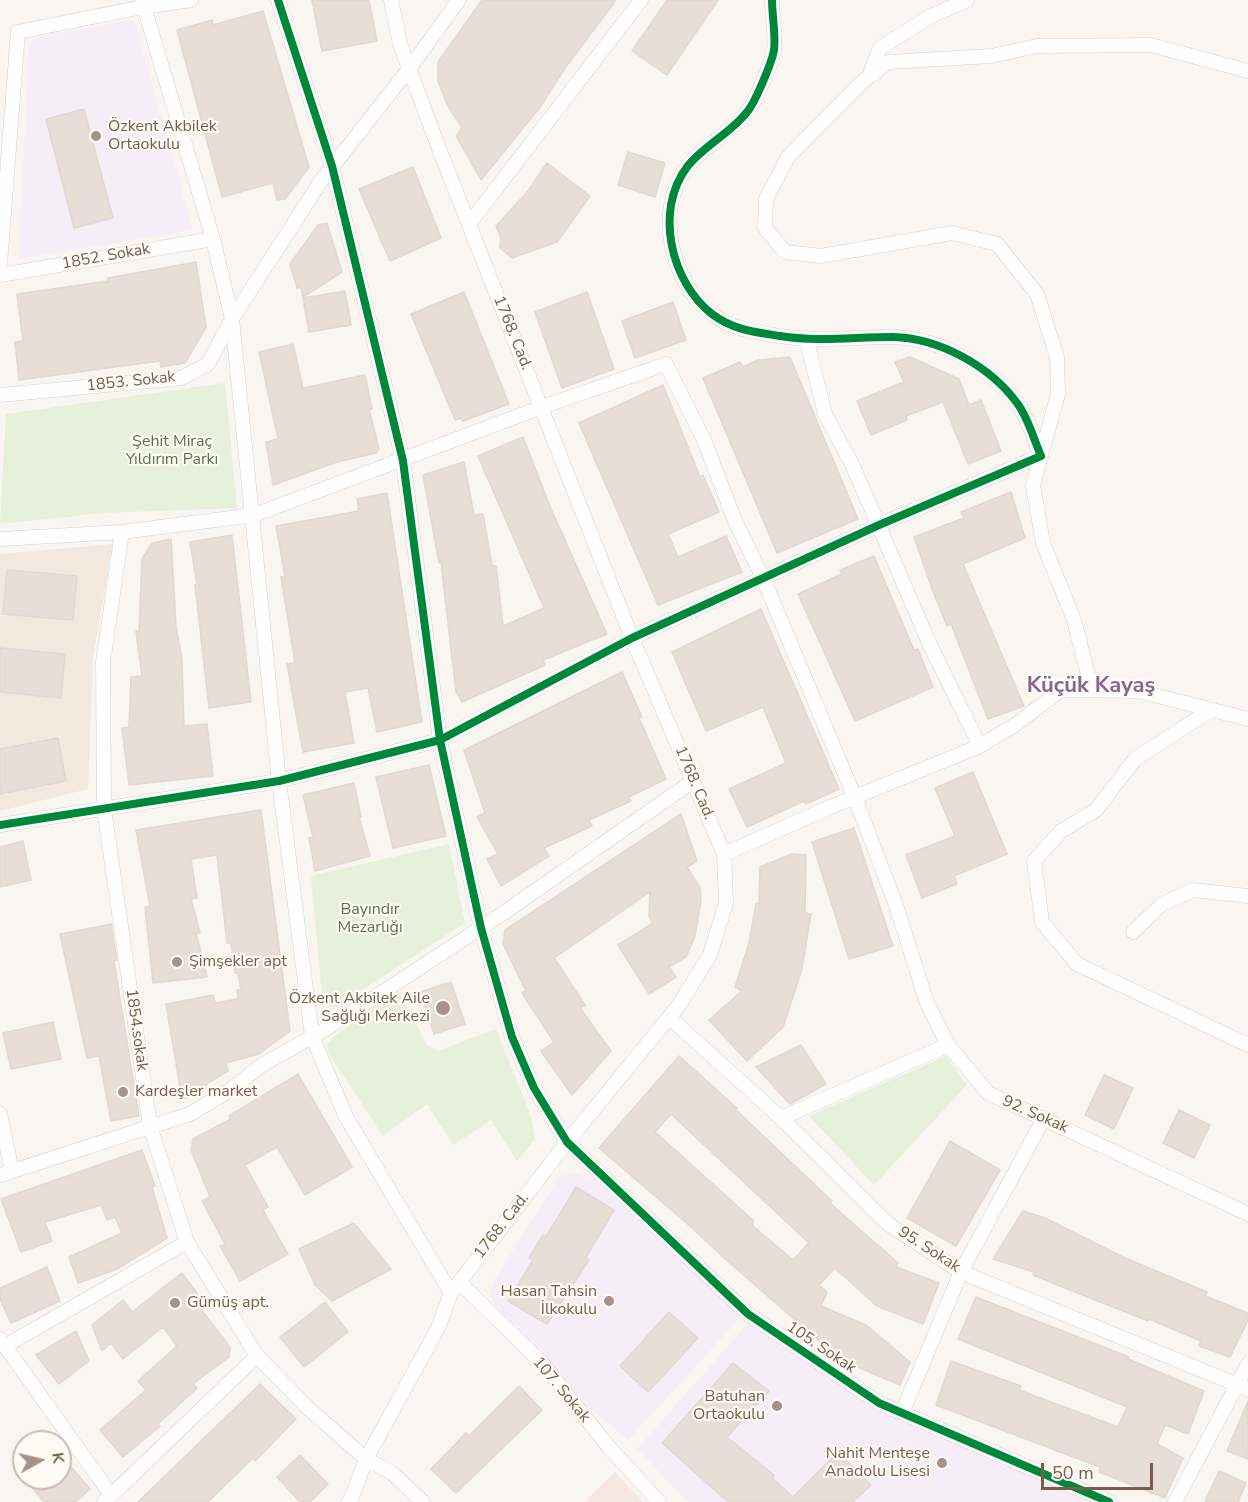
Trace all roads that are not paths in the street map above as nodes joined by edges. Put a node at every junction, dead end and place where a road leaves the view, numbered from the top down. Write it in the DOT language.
graph roads {
  1 [pos="191,0"];
  2 [pos="278,0"];
  3 [pos="391,0"];
  4 [pos="459,0"];
  5 [pos="641,0"];
  6 [pos="772,0"];
  7 [pos="967,0"];
  8 [pos="142,3"];
  9 [pos="409,69"];
  10 [pos="1248,71"];
  11 [pos="869,76"];
  12 [pos="332,166"];
  13 [pos="469,224"];
  14 [pos="213,239"];
  15 [pos="0,264"];
  16 [pos="0,275"];
  17 [pos="232,319"];
  18 [pos="807,341"];
  19 [pos="0,395"];
  20 [pos="542,407"];
  21 [pos="1041,456"];
  22 [pos="403,461"];
  23 [pos="254,514"];
  24 [pos="879,525"];
  25 [pos="122,532"];
  26 [pos="0,539"];
  27 [pos="763,578"];
  28 [pos="632,638"];
  29 [pos="1092,690"];
  30 [pos="1211,710"];
  31 [pos="1248,719"];
  32 [pos="441,740"];
  33 [pos="980,746"];
  34 [pos="279,781"];
  35 [pos="693,781"];
  36 [pos="855,798"];
  37 [pos="104,809"];
  38 [pos="0,825"];
  39 [pos="724,854"];
  40 [pos="1248,896"];
  41 [pos="481,928"];
  42 [pos="1133,932"];
  43 [pos="669,1017"];
  44 [pos="312,1036"];
  45 [pos="1248,1045"];
  46 [pos="948,1046"];
  47 [pos="0,1114"];
  48 [pos="781,1118"];
  49 [pos="1044,1118"];
  50 [pos="150,1126"];
  51 [pos="567,1142"];
  52 [pos="6,1173"];
  53 [pos="1248,1214"];
  54 [pos="187,1242"];
  55 [pos="961,1272"];
  56 [pos="455,1288"];
  57 [pos="3,1342"];
  58 [pos="257,1356"];
  59 [pos="1248,1364"];
  60 [pos="1242,1387"];
  61 [pos="902,1413"];
  62 [pos="366,1459"];
  63 [pos="108,1498"];
  64 [pos="348,1502"];
  65 [pos="423,1502"];
  66 [pos="659,1502"];
  67 [pos="1109,1502"];
  68 [pos="1175,1502"];
  1 -- 8 [label="street"];
  2 -- 12 [label="street, 105. Sokak"];
  3 -- 9 [label="street, 1768. Cad."];
  4 -- 9 [label="street, 1853. Sokak"];
  5 -- 13 [label="street"];
  6 -- 18 [label="street"];
  7 -- 11 [label="street"];
  8 -- 14 [label="street, 107. Sokak"];
  8 -- 15 [label="street"];
  9 -- 12 [label="street, 1853. Sokak"];
  9 -- 13 [label="street, 1768. Cad."];
  10 -- 11 [label="street"];
  11 -- 21 [label="street"];
  12 -- 17 [label="street, 1853. Sokak"];
  12 -- 22 [label="street, 105. Sokak"];
  13 -- 20 [label="street, 1768. Cad."];
  14 -- 16 [label="street, 1852. Sokak"];
  14 -- 17 [label="street, 107. Sokak"];
  17 -- 19 [label="street, 1853. Sokak"];
  17 -- 23 [label="street, 107. Sokak"];
  18 -- 21 [label="street"];
  18 -- 24 [label="street"];
  20 -- 22 [label="street"];
  20 -- 27 [label="street, 92. Sokak"];
  20 -- 28 [label="street, 1768. Cad."];
  21 -- 24 [label="street"];
  21 -- 29 [label="street"];
  22 -- 23 [label="street"];
  22 -- 32 [label="street, 105. Sokak"];
  23 -- 25 [label="street"];
  23 -- 34 [label="street, 107. Sokak"];
  24 -- 27 [label="street"];
  24 -- 33 [label="street"];
  25 -- 26 [label="street"];
  25 -- 37 [label="street, 1854.sokak"];
  27 -- 28 [label="street"];
  27 -- 36 [label="street, 92. Sokak"];
  28 -- 32 [label="street"];
  28 -- 35 [label="street, 1768. Cad."];
  29 -- 30 [label="street"];
  29 -- 33 [label="street"];
  30 -- 31 [label="street"];
  30 -- 45 [label="street"];
  32 -- 34 [label="street"];
  32 -- 41 [label="street, 105. Sokak"];
  33 -- 36 [label="street"];
  34 -- 37 [label="street"];
  34 -- 44 [label="street, 107. Sokak"];
  35 -- 39 [label="street, 1768. Cad."];
  35 -- 41 [label="street"];
  36 -- 39 [label="street"];
  36 -- 46 [label="street, 92. Sokak"];
  37 -- 38 [label="street"];
  37 -- 50 [label="street, 1854.sokak"];
  39 -- 43 [label="street, 1768. Cad."];
  40 -- 42 [label="street"];
  41 -- 44 [label="street"];
  41 -- 51 [label="street, 105. Sokak"];
  43 -- 48 [label="street, 95. Sokak"];
  43 -- 51 [label="street, 1768. Cad."];
  44 -- 50 [label="street"];
  44 -- 56 [label="street, 107. Sokak"];
  46 -- 48 [label="street"];
  46 -- 49 [label="street, 92. Sokak"];
  47 -- 52 [label="street"];
  48 -- 55 [label="street, 95. Sokak"];
  49 -- 53 [label="street, 92. Sokak"];
  49 -- 55 [label="street"];
  50 -- 52 [label="street"];
  50 -- 54 [label="street, 1854.sokak"];
  51 -- 56 [label="street, 1768. Cad."];
  51 -- 61 [label="street, 105. Sokak"];
  54 -- 57 [label="street"];
  54 -- 58 [label="street, 1854.sokak"];
  55 -- 60 [label="street, 95. Sokak"];
  55 -- 61 [label="street"];
  56 -- 62 [label="street, 1768. Cad."];
  56 -- 66 [label="street, 107. Sokak"];
  57 -- 63 [label="street"];
  58 -- 62 [label="street, 1854.sokak"];
  58 -- 63 [label="street"];
  59 -- 60 [label="street"];
  60 -- 68 [label="street"];
  61 -- 67 [label="street, 105. Sokak"];
  62 -- 64 [label="street, 1768. Cad."];
  62 -- 65 [label="street, 1854.sokak"];
}
